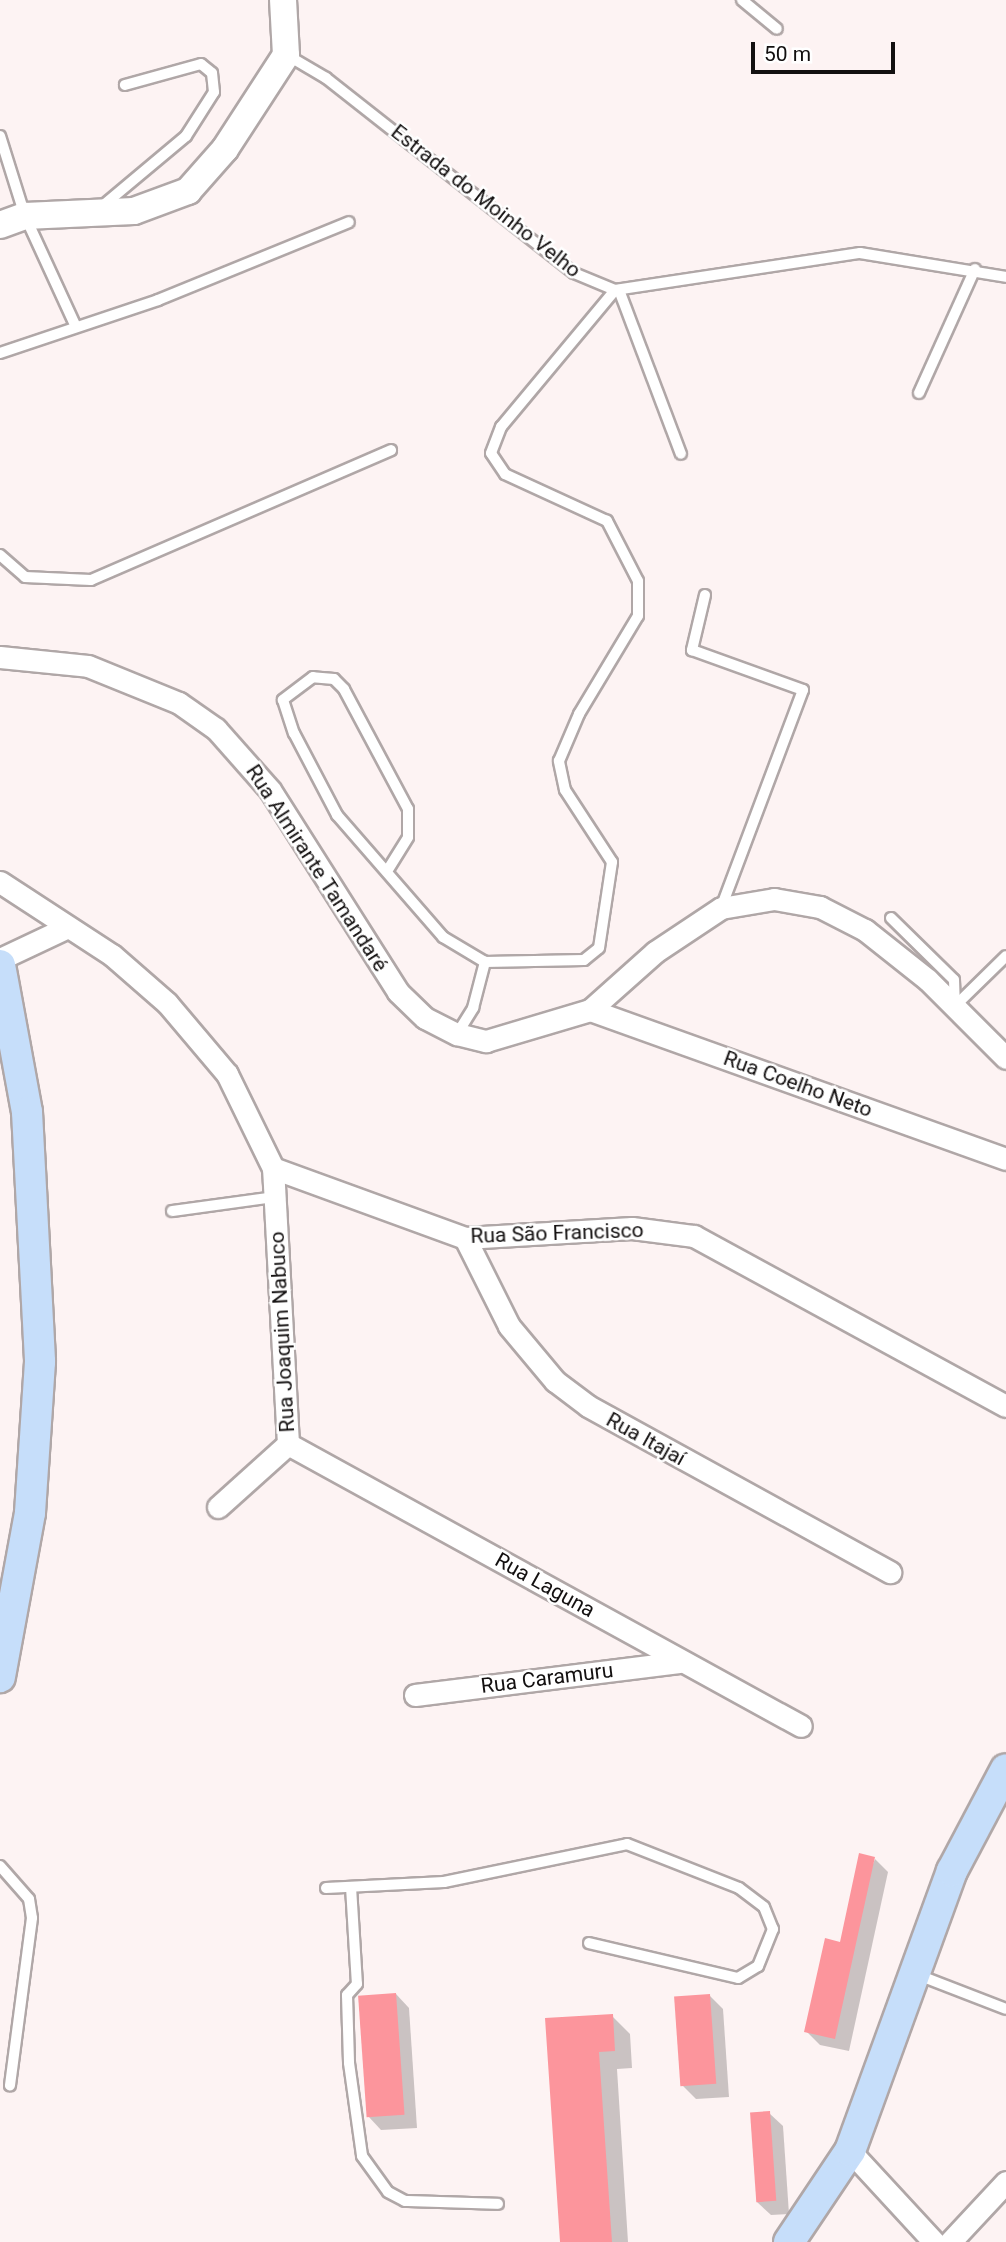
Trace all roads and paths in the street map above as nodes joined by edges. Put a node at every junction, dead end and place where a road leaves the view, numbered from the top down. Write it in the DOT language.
graph roads {
  1 [pos="283,0"];
  2 [pos="742,0"];
  3 [pos="777,29"];
  4 [pos="286,55"];
  5 [pos="125,85"];
  6 [pos="0,136"];
  7 [pos="94,213"];
  8 [pos="25,216"];
  9 [pos="349,222"];
  10 [pos="0,225"];
  11 [pos="975,269"];
  12 [pos="1006,277"];
  13 [pos="617,290"];
  14 [pos="76,327"];
  15 [pos="0,353"];
  16 [pos="919,393"];
  17 [pos="391,450"];
  18 [pos="681,454"];
  19 [pos="0,555"];
  20 [pos="705,595"];
  21 [pos="0,657"];
  22 [pos="389,868"];
  23 [pos="0,881"];
  24 [pos="721,908"];
  25 [pos="891,918"];
  26 [pos="68,926"];
  27 [pos="1006,956"];
  28 [pos="0,958"];
  29 [pos="485,962"];
  30 [pos="0,965"];
  31 [pos="955,1006"];
  32 [pos="590,1010"];
  33 [pos="457,1034"];
  34 [pos="1006,1058"];
  35 [pos="1004,1153"];
  36 [pos="273,1168"];
  37 [pos="274,1197"];
  38 [pos="172,1211"];
  39 [pos="466,1238"];
  40 [pos="1006,1406"];
  41 [pos="288,1444"];
  42 [pos="218,1507"];
  43 [pos="890,1572"];
  44 [pos="629,1632"];
  45 [pos="679,1662"];
  46 [pos="617,1669"];
  47 [pos="0,1677"];
  48 [pos="415,1695"];
  49 [pos="802,1726"];
  50 [pos="1006,1769"];
  51 [pos="0,1866"];
  52 [pos="351,1887"];
  53 [pos="326,1888"];
  54 [pos="590,1943"];
  55 [pos="912,1973"];
  56 [pos="1006,2009"];
  57 [pos="10,2086"];
  58 [pos="850,2151"];
  59 [pos="1006,2182"];
  60 [pos="498,2204"];
  61 [pos="789,2242"];
  62 [pos="934,2242"];
  63 [pos="950,2242"];
  1 -- 4 [label="street"];
  2 -- 3 [label="lane"];
  4 -- 7 [label="street"];
  4 -- 13 [label="lane, Estrada do Moinho Velho"];
  5 -- 7 [label="lane"];
  6 -- 8 [label="lane"];
  7 -- 8 [label="street"];
  8 -- 10 [label="street"];
  8 -- 14 [label="lane"];
  9 -- 14 [label="lane"];
  11 -- 12 [label="lane"];
  11 -- 13 [label="lane"];
  11 -- 16 [label="lane"];
  13 -- 18 [label="lane"];
  13 -- 29 [label="lane"];
  14 -- 15 [label="lane"];
  17 -- 19 [label="lane"];
  20 -- 24 [label="lane"];
  21 -- 33 [label="street, Rua Almirante Tamandaré"];
  22 -- 22 [label="lane"];
  22 -- 29 [label="lane"];
  23 -- 26 [label="street"];
  24 -- 31 [label="street, Rua Almirante Tamandaré"];
  24 -- 32 [label="street, Rua Almirante Tamandaré"];
  25 -- 31 [label="lane"];
  26 -- 28 [label="street"];
  26 -- 36 [label="street"];
  27 -- 31 [label="lane"];
  29 -- 33 [label="lane"];
  30 -- 47 [label="main road"];
  31 -- 34 [label="street, Rua Almirante Tamandaré"];
  32 -- 33 [label="street, Rua Almirante Tamandaré"];
  32 -- 35 [label="street, Rua Coelho Neto"];
  36 -- 37 [label="street, Rua Joaquim Nabuco"];
  36 -- 39 [label="street, Rua São Francisco"];
  37 -- 38 [label="lane"];
  37 -- 41 [label="street, Rua Joaquim Nabuco"];
  39 -- 40 [label="street, Rua São Francisco"];
  39 -- 43 [label="street, Rua Itajaí"];
  41 -- 42 [label="street, Rua Joaquim Nabuco"];
  41 -- 44 [label="street, Rua Laguna"];
  44 -- 45 [label="street, Rua Laguna"];
  44 -- 46 [label="street"];
  45 -- 46 [label="street, Rua Caramuru"];
  45 -- 49 [label="street, Rua Laguna"];
  46 -- 48 [label="street, Rua Caramuru"];
  50 -- 55 [label="main road"];
  51 -- 57 [label="lane"];
  52 -- 53 [label="lane"];
  52 -- 54 [label="lane"];
  52 -- 60 [label="lane"];
  55 -- 56 [label="lane"];
  55 -- 58 [label="main road"];
  58 -- 61 [label="main road"];
  58 -- 62 [label="street"];
  59 -- 63 [label="street"];
}
